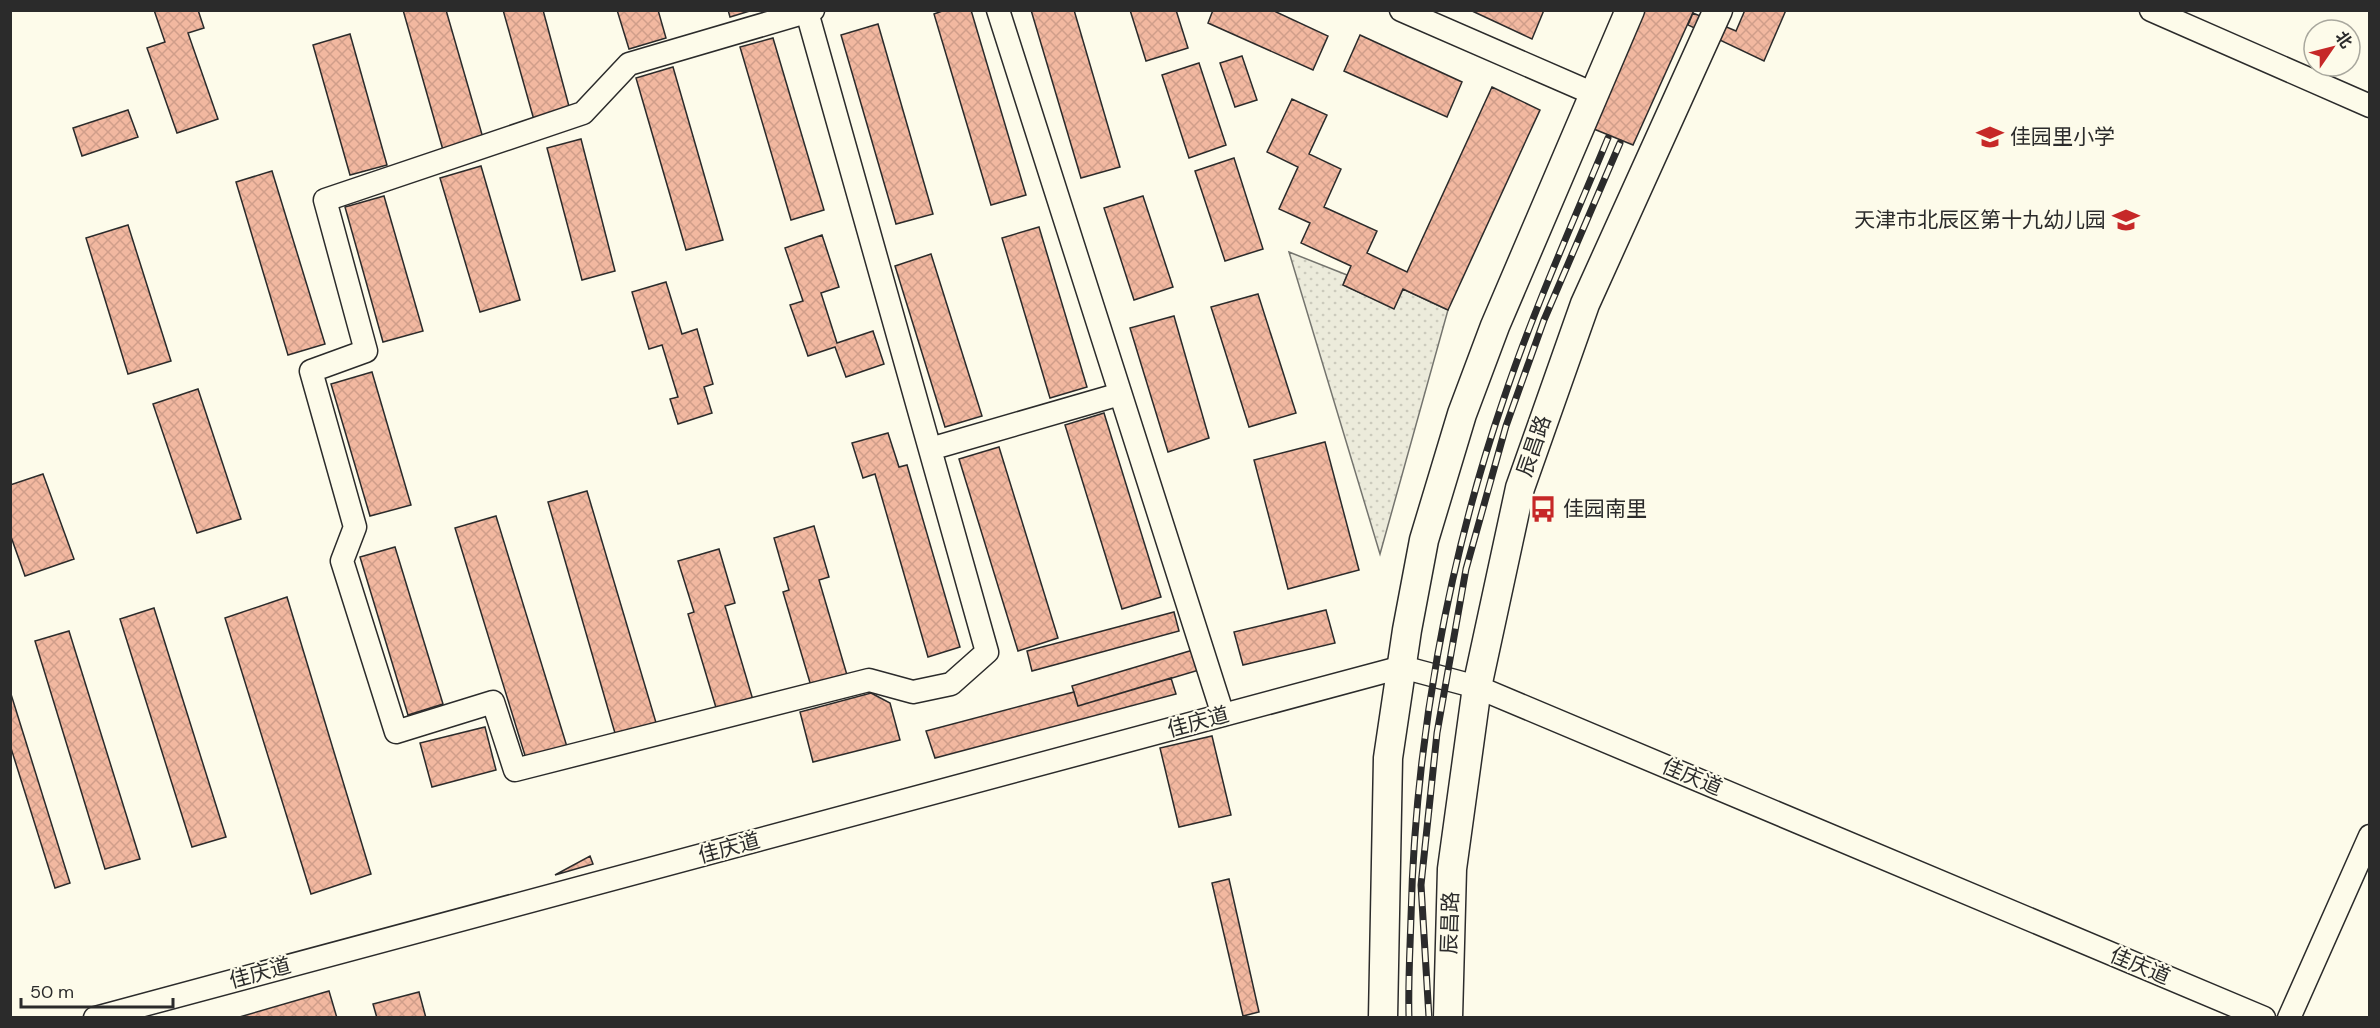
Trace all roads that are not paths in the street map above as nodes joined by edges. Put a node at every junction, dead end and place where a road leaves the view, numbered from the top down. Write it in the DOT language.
graph roads {
  1 [pos="998,10"];
  2 [pos="1401,10"];
  3 [pos="1630,10"];
  4 [pos="1718,10"];
  5 [pos="2151,10"];
  6 [pos="810,11"];
  7 [pos="1594,94"];
  8 [pos="2370,106"];
  9 [pos="1120,394"];
  10 [pos="930,449"];
  11 [pos="1402,667"];
  12 [pos="1478,687"];
  13 [pos="1223,716"];
  14 [pos="2370,836"];
  15 [pos="95,1017"];
  16 [pos="1383,1017"];
  17 [pos="1448,1017"];
  18 [pos="2264,1017"];
  19 [pos="2289,1017"];
  1 -- 9 [label="street"];
  2 -- 7 [label="street"];
  3 -- 7 [label="main road"];
  4 -- 12 [label="main road, 辰昌路"];
  5 -- 8 [label="street"];
  6 -- 10 [label="street"];
  6 -- 10 [label="street"];
  7 -- 11 [label="main road"];
  9 -- 10 [label="street"];
  9 -- 13 [label="street"];
  11 -- 12 [label="street, 佳庆道"];
  11 -- 13 [label="street, 佳庆道"];
  11 -- 16 [label="main road"];
  12 -- 17 [label="main road, 辰昌路"];
  12 -- 18 [label="street, 佳庆道"];
  13 -- 15 [label="street, 佳庆道"];
  14 -- 19 [label="street"];
}
